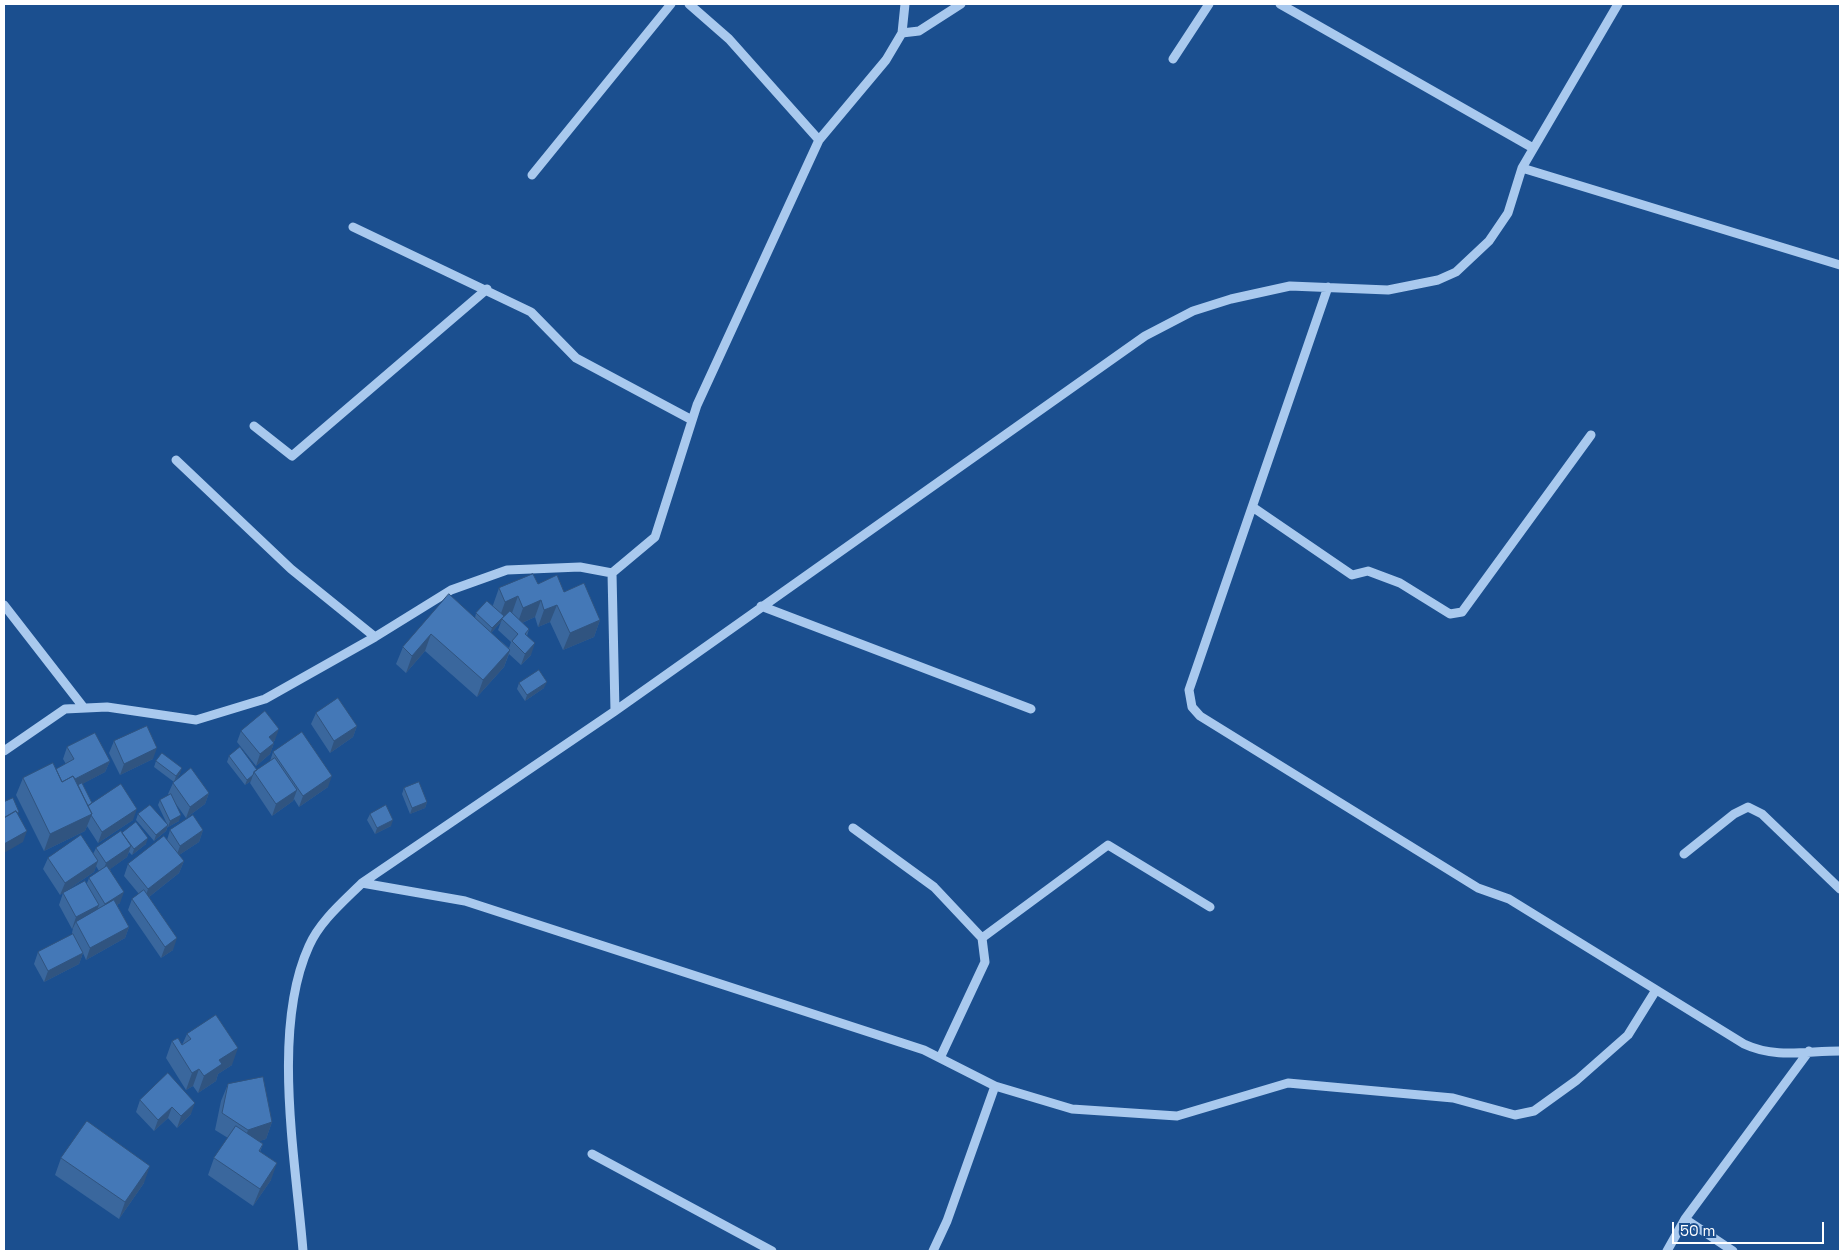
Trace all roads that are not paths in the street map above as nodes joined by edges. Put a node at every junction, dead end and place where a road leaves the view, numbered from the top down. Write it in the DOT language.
graph roads {
  1 [pos="671,4"];
  2 [pos="689,4"];
  3 [pos="905,4"];
  4 [pos="961,4"];
  5 [pos="1209,4"];
  6 [pos="1280,4"];
  7 [pos="1618,4"];
  8 [pos="902,33"];
  9 [pos="1173,59"];
  10 [pos="818,140"];
  11 [pos="1533,148"];
  12 [pos="1522,168"];
  13 [pos="532,175"];
  14 [pos="353,227"];
  15 [pos="1840,265"];
  16 [pos="1328,287"];
  17 [pos="487,289"];
  18 [pos="692,420"];
  19 [pos="254,426"];
  20 [pos="1590,435"];
  21 [pos="176,460"];
  22 [pos="1254,508"];
  23 [pos="612,573"];
  24 [pos="4,605"];
  25 [pos="761,606"];
  26 [pos="375,637"];
  27 [pos="84,708"];
  28 [pos="1030,709"];
  29 [pos="615,711"];
  30 [pos="4,751"];
  31 [pos="853,828"];
  32 [pos="1684,854"];
  33 [pos="362,883"];
  34 [pos="1840,889"];
  35 [pos="1210,907"];
  36 [pos="982,938"];
  37 [pos="1656,990"];
  38 [pos="1809,1051"];
  39 [pos="1840,1051"];
  40 [pos="940,1058"];
  41 [pos="996,1086"];
  42 [pos="592,1154"];
  43 [pos="1685,1219"];
  44 [pos="303,1251"];
  45 [pos="772,1251"];
  46 [pos="933,1251"];
  47 [pos="1667,1251"];
  48 [pos="1733,1251"];
  1 -- 13 [label="street"];
  2 -- 10 [label="street"];
  3 -- 8 [label="street"];
  4 -- 8 [label="street"];
  5 -- 9 [label="street"];
  6 -- 11 [label="street"];
  7 -- 11 [label="street"];
  8 -- 10 [label="street"];
  10 -- 18 [label="street"];
  11 -- 12 [label="street"];
  12 -- 15 [label="street"];
  12 -- 16 [label="street"];
  14 -- 17 [label="street"];
  16 -- 22 [label="street"];
  16 -- 25 [label="street"];
  17 -- 18 [label="street"];
  17 -- 19 [label="street"];
  18 -- 23 [label="street"];
  20 -- 22 [label="street"];
  21 -- 26 [label="street"];
  22 -- 37 [label="street"];
  23 -- 26 [label="street"];
  23 -- 29 [label="street"];
  24 -- 27 [label="street"];
  25 -- 28 [label="street"];
  25 -- 29 [label="street"];
  26 -- 27 [label="street"];
  27 -- 30 [label="street"];
  29 -- 33 [label="street"];
  31 -- 36 [label="street"];
  32 -- 34 [label="street"];
  33 -- 40 [label="street"];
  33 -- 44 [label="street"];
  35 -- 36 [label="street"];
  36 -- 40 [label="street"];
  37 -- 38 [label="street"];
  37 -- 41 [label="street"];
  38 -- 39 [label="street"];
  38 -- 43 [label="street"];
  40 -- 41 [label="street"];
  41 -- 46 [label="street"];
  42 -- 45 [label="street"];
  43 -- 47 [label="street"];
  43 -- 48 [label="street"];
}
